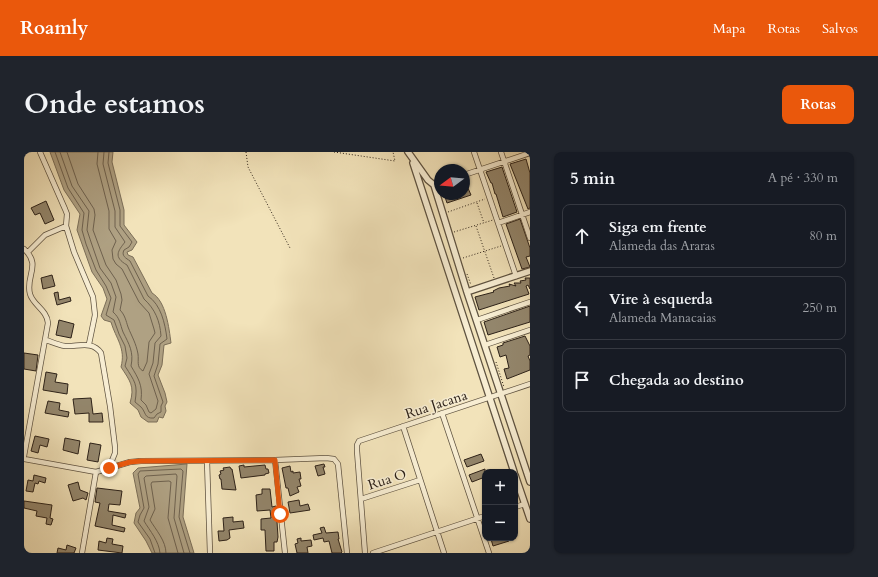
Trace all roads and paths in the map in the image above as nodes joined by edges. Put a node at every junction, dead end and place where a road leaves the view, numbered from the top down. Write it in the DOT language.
graph roads {
  1 [pos="40,152"];
  2 [pos="246,152"];
  3 [pos="334,152"];
  4 [pos="392,152"];
  5 [pos="408,152"];
  6 [pos="474,152"];
  7 [pos="501,152"];
  8 [pos="529,154"];
  9 [pos="412,159"];
  10 [pos="504,161"];
  11 [pos="480,170"];
  12 [pos="470,173"];
  13 [pos="434,185"];
  14 [pos="490,198"];
  15 [pos="439,200"];
  16 [pos="477,202"];
  17 [pos="447,212"];
  18 [pos="530,212"];
  19 [pos="522,214"];
  20 [pos="497,221"];
  21 [pos="484,223"];
  22 [pos="66,226"];
  23 [pos="476,226"];
  24 [pos="454,232"];
  25 [pos="530,238"];
  26 [pos="505,244"];
  27 [pos="290,248"];
  28 [pos="26,251"];
  29 [pos="484,251"];
  30 [pos="462,258"];
  31 [pos="530,271"];
  32 [pos="516,276"];
  33 [pos="494,279"];
  34 [pos="467,292"];
  35 [pos="530,302"];
  36 [pos="477,320"];
  37 [pos="530,330"];
  38 [pos="46,340"];
  39 [pos="89,344"];
  40 [pos="485,345"];
  41 [pos="494,358"];
  42 [pos="530,384"];
  43 [pos="503,392"];
  44 [pos="489,398"];
  45 [pos="442,413"];
  46 [pos="403,426"];
  47 [pos="24,458"];
  48 [pos="275,460"];
  49 [pos="207,461"];
  50 [pos="109,468"];
  51 [pos="514,469"];
  52 [pos="96,472"];
  53 [pos="420,480"];
  54 [pos="518,482"];
  55 [pos="530,482"];
  56 [pos="361,499"];
  57 [pos="525,504"];
  58 [pos="518,506"];
  59 [pos="482,517"];
  60 [pos="478,518"];
  61 [pos="530,520"];
  62 [pos="438,532"];
  63 [pos="82,553"];
  64 [pos="210,553"];
  65 [pos="285,553"];
  66 [pos="347,553"];
  67 [pos="365,553"];
  68 [pos="373,553"];
  69 [pos="444,553"];
  70 [pos="489,553"];
  1 -- 22 [label="street"];
  2 -- 27 [label="path"];
  3 -- 4 [label="path"];
  5 -- 9 [label="street"];
  6 -- 11 [label="street"];
  7 -- 10 [label="street"];
  8 -- 10 [label="street"];
  9 -- 13 [label="street"];
  9 -- 44 [label="street"];
  10 -- 11 [label="street"];
  10 -- 19 [label="street"];
  11 -- 12 [label="street"];
  11 -- 14 [label="street"];
  14 -- 16 [label="path"];
  14 -- 20 [label="street"];
  15 -- 34 [label="street"];
  16 -- 17 [label="path"];
  16 -- 21 [label="path"];
  18 -- 19 [label="street"];
  19 -- 20 [label="street"];
  19 -- 25 [label="street"];
  20 -- 21 [label="path"];
  20 -- 26 [label="street"];
  21 -- 23 [label="path"];
  22 -- 28 [label="street"];
  22 -- 39 [label="street"];
  23 -- 24 [label="path"];
  23 -- 29 [label="path"];
  26 -- 29 [label="path"];
  26 -- 32 [label="street"];
  28 -- 38 [label="street"];
  29 -- 30 [label="path"];
  29 -- 33 [label="path"];
  31 -- 32 [label="street"];
  32 -- 34 [label="street"];
  34 -- 36 [label="street"];
  35 -- 36 [label="street"];
  36 -- 40 [label="street"];
  37 -- 40 [label="street"];
  38 -- 39 [label="street"];
  38 -- 47 [label="street"];
  39 -- 50 [label="street"];
  40 -- 43 [label="street"];
  41 -- 43 [label="path"];
  42 -- 43 [label="street, Rua Jacana"];
  43 -- 44 [label="street, Rua Jacana"];
  43 -- 55 [label="street"];
  44 -- 45 [label="street, Rua Jacana"];
  44 -- 51 [label="street"];
  45 -- 46 [label="street, Rua Jacana"];
  45 -- 60 [label="street"];
  46 -- 53 [label="street"];
  46 -- 56 [label="street, Rua Jacana"];
  47 -- 52 [label="street"];
  48 -- 49 [label="street"];
  48 -- 65 [label="street"];
  48 -- 66 [label="street"];
  49 -- 50 [label="street"];
  49 -- 64 [label="street"];
  50 -- 52 [label="street"];
  52 -- 63 [label="street"];
  53 -- 56 [label="street, Rua O"];
  53 -- 62 [label="street"];
  54 -- 57 [label="street"];
  56 -- 67 [label="street"];
  57 -- 58 [label="street"];
  57 -- 61 [label="street"];
  59 -- 60 [label="street"];
  60 -- 62 [label="street"];
  60 -- 70 [label="street"];
  62 -- 68 [label="street"];
  62 -- 69 [label="street"];
}
